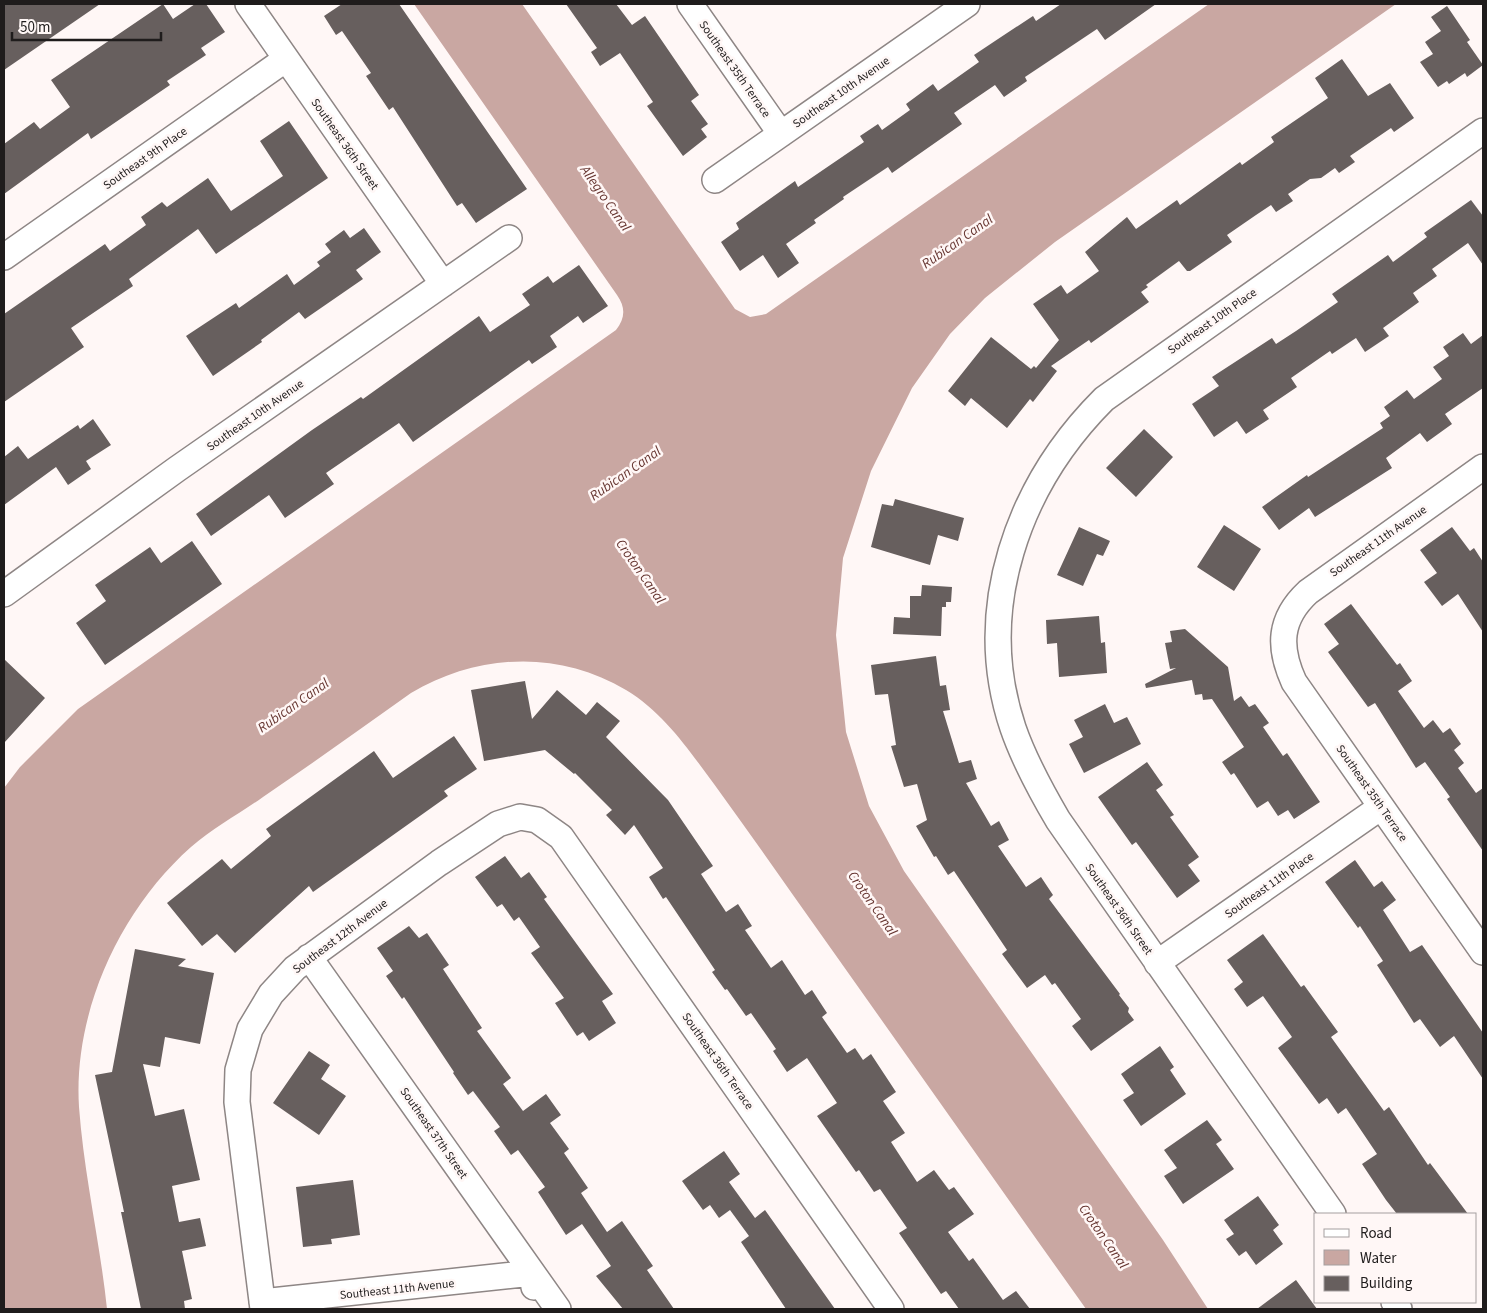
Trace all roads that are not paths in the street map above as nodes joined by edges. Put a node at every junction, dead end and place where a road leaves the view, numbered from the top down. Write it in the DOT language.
graph roads {
  1 [pos="248,4"];
  2 [pos="690,4"];
  3 [pos="967,4"];
  4 [pos="286,59"];
  5 [pos="1483,131"];
  6 [pos="780,134"];
  7 [pos="715,180"];
  8 [pos="509,238"];
  9 [pos="4,257"];
  10 [pos="443,284"];
  11 [pos="1481,473"];
  12 [pos="1006,568"];
  13 [pos="4,594"];
  14 [pos="1285,626"];
  15 [pos="1381,807"];
  16 [pos="537,820"];
  17 [pos="1483,952"];
  18 [pos="309,957"];
  19 [pos="1157,963"];
  20 [pos="1332,1213"];
  21 [pos="532,1273"];
  22 [pos="263,1306"];
  23 [pos="537,1309"];
  24 [pos="558,1309"];
  25 [pos="891,1309"];
  1 -- 4 [label="street, Southeast 36th Street"];
  2 -- 6 [label="street, Southeast 35th Terrace"];
  3 -- 6 [label="street, Southeast 10th Avenue"];
  4 -- 9 [label="street, Southeast 9th Place"];
  4 -- 10 [label="street, Southeast 36th Street"];
  5 -- 12 [label="street, Southeast 10th Place"];
  6 -- 7 [label="street, Southeast 10th Avenue"];
  8 -- 10 [label="street, Southeast 10th Avenue"];
  10 -- 13 [label="street, Southeast 10th Avenue"];
  11 -- 14 [label="street, Southeast 11th Avenue"];
  12 -- 19 [label="street, Southeast 36th Street"];
  14 -- 15 [label="street, Southeast 35th Terrace"];
  15 -- 17 [label="street, Southeast 35th Terrace"];
  15 -- 19 [label="street, Southeast 11th Place"];
  16 -- 18 [label="street, Southeast 12th Avenue"];
  16 -- 25 [label="street, Southeast 36th Terrace"];
  18 -- 21 [label="street, Southeast 37th Street"];
  18 -- 22 [label="street, Southeast 12th Avenue"];
  19 -- 20 [label="street, Southeast 36th Street"];
  21 -- 22 [label="street, Southeast 11th Avenue"];
  21 -- 23 [label="street"];
  21 -- 24 [label="street, Southeast 37th Street"];
}
